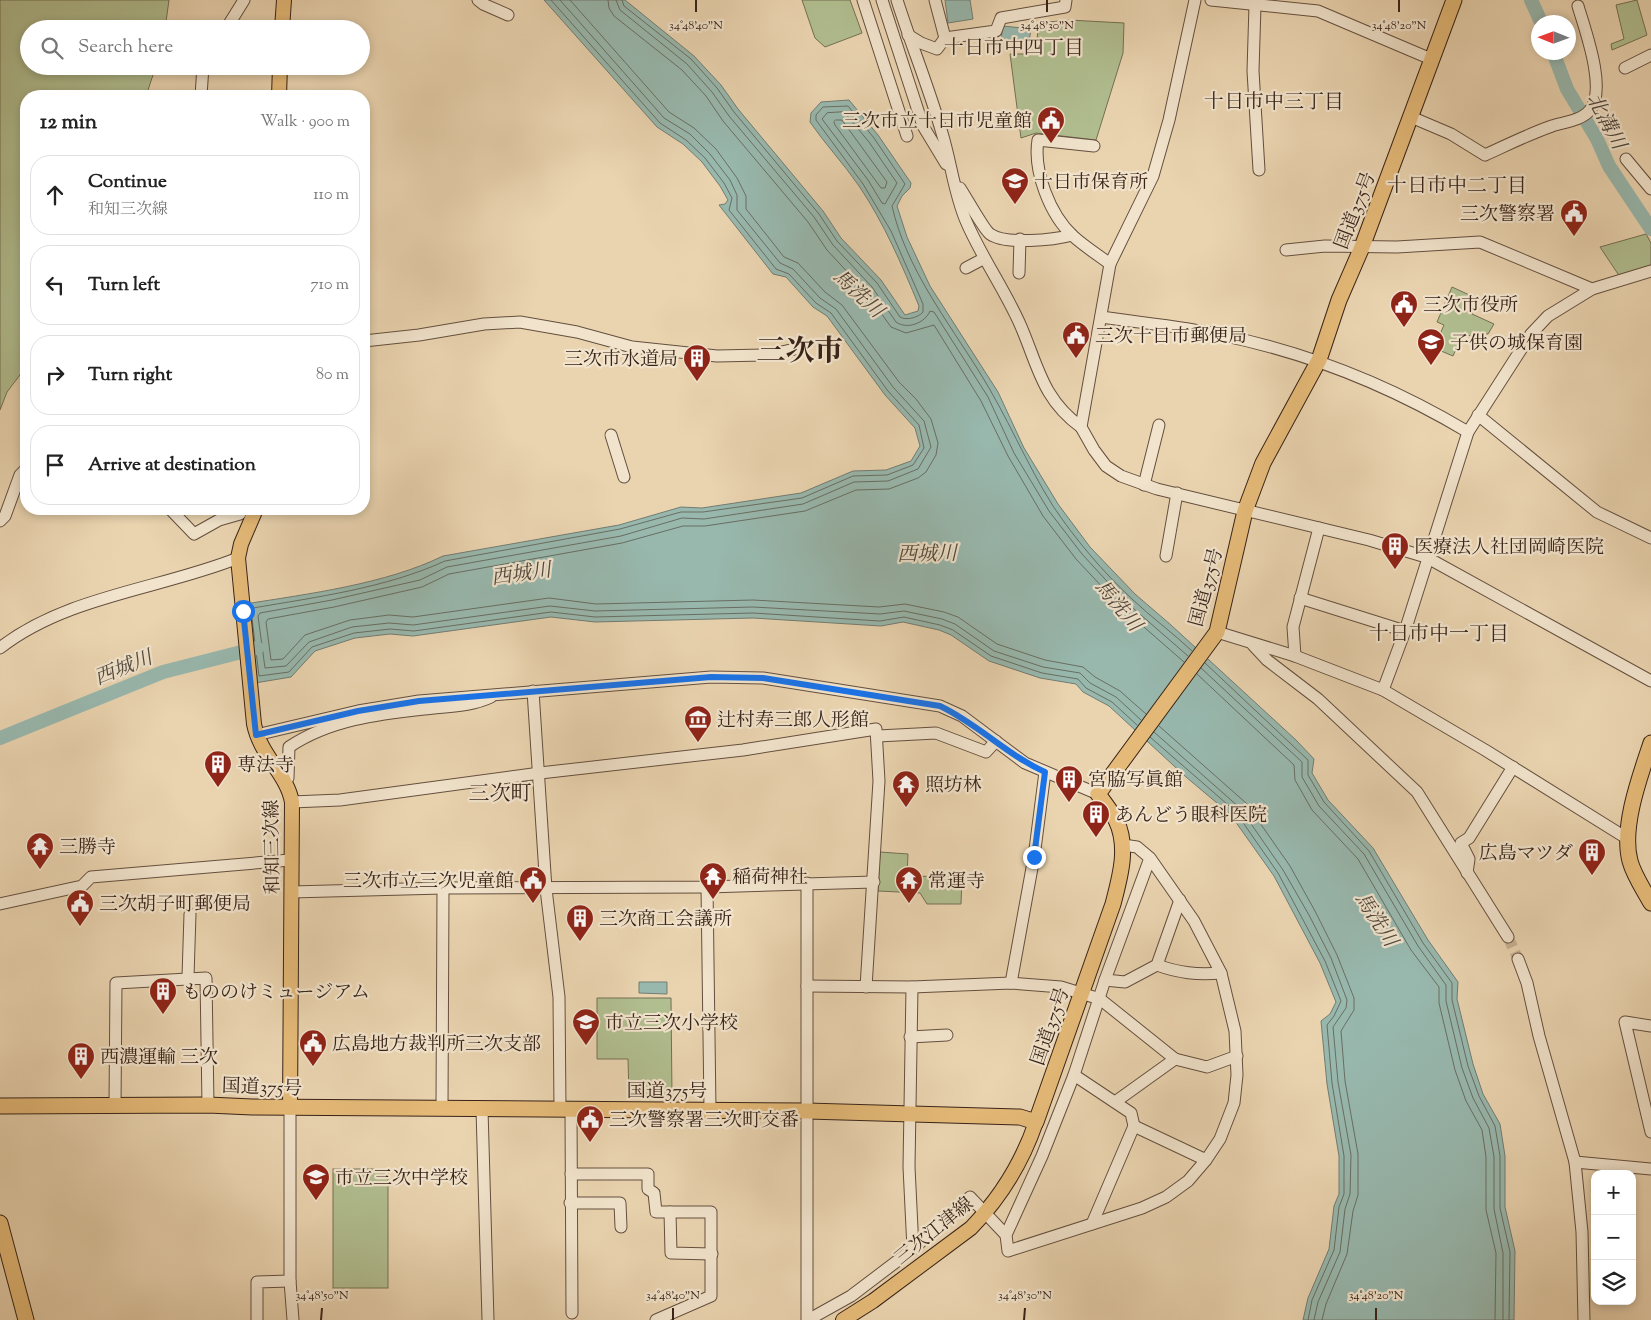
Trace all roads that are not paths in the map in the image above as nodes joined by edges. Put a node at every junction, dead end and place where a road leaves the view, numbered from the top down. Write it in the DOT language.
graph roads {
  1 [pos="244,0"];
  2 [pos="284,0"];
  3 [pos="478,0"];
  4 [pos="863,0"];
  5 [pos="882,0"];
  6 [pos="897,0"];
  7 [pos="935,0"];
  8 [pos="1066,0"];
  9 [pos="1195,0"];
  10 [pos="1211,0"];
  11 [pos="1454,0"];
  12 [pos="1255,5"];
  13 [pos="1319,6"];
  14 [pos="1578,6"];
  15 [pos="508,15"];
  16 [pos="232,20"];
  17 [pos="283,20"];
  18 [pos="908,35"];
  19 [pos="945,38"];
  20 [pos="1651,55"];
  21 [pos="1431,59"];
  22 [pos="1625,68"];
  23 [pos="202,75"];
  24 [pos="280,75"];
  25 [pos="201,90"];
  26 [pos="279,90"];
  27 [pos="1411,117"];
  28 [pos="907,136"];
  29 [pos="1094,146"];
  30 [pos="1626,159"];
  31 [pos="1259,170"];
  32 [pos="954,179"];
  33 [pos="1651,189"];
  34 [pos="1072,235"];
  35 [pos="1020,239"];
  36 [pos="1362,247"];
  37 [pos="1286,250"];
  38 [pos="983,259"];
  39 [pos="1110,264"];
  40 [pos="966,268"];
  41 [pos="1651,272"];
  42 [pos="1019,273"];
  43 [pos="1592,288"];
  44 [pos="1101,317"];
  45 [pos="370,340"];
  46 [pos="795,349"];
  47 [pos="1319,360"];
  48 [pos="1478,415"];
  49 [pos="1159,425"];
  50 [pos="1081,427"];
  51 [pos="1468,432"];
  52 [pos="611,434"];
  53 [pos="20,475"];
  54 [pos="624,477"];
  55 [pos="1144,485"];
  56 [pos="1177,493"];
  57 [pos="1245,511"];
  58 [pos="176,515"];
  59 [pos="239,515"];
  60 [pos="253,515"];
  61 [pos="0,521"];
  62 [pos="1319,528"];
  63 [pos="1651,538"];
  64 [pos="1166,556"];
  65 [pos="1426,557"];
  66 [pos="239,564"];
  67 [pos="1300,598"];
  68 [pos="1405,631"];
  69 [pos="1213,638"];
  70 [pos="1252,644"];
  71 [pos="0,648"];
  72 [pos="1295,656"];
  73 [pos="1651,681"];
  74 [pos="1383,690"];
  75 [pos="533,691"];
  76 [pos="497,694"];
  77 [pos="256,735"];
  78 [pos="878,736"];
  79 [pos="996,741"];
  80 [pos="1651,743"];
  81 [pos="1513,767"];
  82 [pos="1045,772"];
  83 [pos="540,773"];
  84 [pos="284,783"];
  85 [pos="1103,789"];
  86 [pos="292,802"];
  87 [pos="1628,840"];
  88 [pos="1123,845"];
  89 [pos="1150,858"];
  90 [pos="290,860"];
  91 [pos="1467,873"];
  92 [pos="807,882"];
  93 [pos="874,882"];
  94 [pos="443,888"];
  95 [pos="707,888"];
  96 [pos="546,889"];
  97 [pos="291,892"];
  98 [pos="1180,900"];
  99 [pos="1651,903"];
  100 [pos="0,904"];
  101 [pos="190,914"];
  102 [pos="1508,937"];
  103 [pos="1518,959"];
  104 [pos="1157,965"];
  105 [pos="1221,973"];
  106 [pos="188,977"];
  107 [pos="1105,980"];
  108 [pos="1010,983"];
  109 [pos="807,986"];
  110 [pos="866,987"];
  111 [pos="912,987"];
  112 [pos="1081,994"];
  113 [pos="1100,999"];
  114 [pos="1651,1026"];
  115 [pos="947,1035"];
  116 [pos="910,1037"];
  117 [pos="1237,1056"];
  118 [pos="1175,1059"];
  119 [pos="1074,1074"];
  120 [pos="1115,1102"];
  121 [pos="208,1104"];
  122 [pos="0,1106"];
  123 [pos="115,1106"];
  124 [pos="290,1108"];
  125 [pos="442,1109"];
  126 [pos="482,1109"];
  127 [pos="566,1109"];
  128 [pos="710,1110"];
  129 [pos="807,1111"];
  130 [pos="910,1113"];
  131 [pos="1036,1122"];
  132 [pos="1134,1126"];
  133 [pos="1651,1132"];
  134 [pos="1206,1160"];
  135 [pos="1575,1162"];
  136 [pos="1651,1169"];
  137 [pos="571,1174"];
  138 [pos="570,1203"];
  139 [pos="670,1212"];
  140 [pos="984,1214"];
  141 [pos="0,1223"];
  142 [pos="1092,1224"];
  143 [pos="621,1227"];
  144 [pos="1006,1235"];
  145 [pos="913,1249"];
  146 [pos="712,1254"];
  147 [pos="290,1281"];
  148 [pos="572,1313"];
  149 [pos="26,1320"];
  150 [pos="257,1320"];
  151 [pos="292,1320"];
  152 [pos="488,1320"];
  153 [pos="656,1320"];
  154 [pos="807,1320"];
  155 [pos="843,1320"];
  156 [pos="1584,1320"];
  1 -- 16 [label="street"];
  2 -- 17 [label="main road"];
  3 -- 15 [label="street"];
  4 -- 28 [label="street"];
  5 -- 32 [label="street"];
  6 -- 18 [label="street"];
  7 -- 19 [label="street"];
  8 -- 19 [label="street"];
  9 -- 39 [label="street"];
  10 -- 12 [label="street"];
  11 -- 21 [label="highway, 国道375号"];
  12 -- 13 [label="street"];
  12 -- 31 [label="street"];
  13 -- 21 [label="street"];
  14 -- 27 [label="street"];
  18 -- 19 [label="street"];
  18 -- 32 [label="street"];
  20 -- 22 [label="street"];
  21 -- 27 [label="highway, 国道375号"];
  23 -- 25 [label="street"];
  24 -- 26 [label="main road"];
  27 -- 36 [label="highway, 国道375号"];
  29 -- 34 [label="street"];
  30 -- 33 [label="street"];
  32 -- 35 [label="street"];
  32 -- 38 [label="street"];
  34 -- 35 [label="street"];
  34 -- 39 [label="street"];
  35 -- 42 [label="street"];
  36 -- 37 [label="street"];
  36 -- 43 [label="street"];
  36 -- 47 [label="highway, 国道375号"];
  38 -- 40 [label="street"];
  38 -- 50 [label="street"];
  39 -- 44 [label="street"];
  41 -- 43 [label="street"];
  43 -- 48 [label="street"];
  44 -- 47 [label="street"];
  44 -- 50 [label="street"];
  45 -- 46 [label="street"];
  47 -- 51 [label="street"];
  47 -- 57 [label="highway, 国道375号"];
  48 -- 51 [label="street"];
  48 -- 63 [label="street"];
  49 -- 55 [label="street"];
  50 -- 55 [label="street"];
  51 -- 65 [label="street"];
  52 -- 54 [label="street"];
  53 -- 61 [label="street"];
  55 -- 56 [label="street"];
  56 -- 57 [label="street"];
  56 -- 64 [label="street"];
  57 -- 62 [label="street"];
  57 -- 69 [label="highway, 国道375号"];
  58 -- 59 [label="street"];
  60 -- 66 [label="main road, 和知三次線"];
  62 -- 65 [label="street"];
  62 -- 67 [label="street"];
  65 -- 68 [label="street"];
  65 -- 73 [label="street"];
  66 -- 71 [label="street"];
  66 -- 77 [label="main road, 和知三次線"];
  67 -- 68 [label="street"];
  67 -- 72 [label="street"];
  68 -- 74 [label="street"];
  69 -- 70 [label="street"];
  69 -- 85 [label="highway, 国道375号"];
  70 -- 72 [label="street"];
  70 -- 91 [label="street"];
  72 -- 74 [label="street"];
  74 -- 81 [label="street"];
  75 -- 76 [label="street"];
  75 -- 79 [label="street"];
  75 -- 83 [label="street"];
  76 -- 77 [label="street"];
  76 -- 84 [label="street"];
  77 -- 84 [label="main road, 和知三次線"];
  78 -- 79 [label="street"];
  78 -- 83 [label="street"];
  78 -- 93 [label="street"];
  79 -- 82 [label="street"];
  80 -- 87 [label="highway"];
  81 -- 87 [label="street"];
  81 -- 91 [label="street"];
  82 -- 85 [label="street"];
  82 -- 108 [label="street"];
  83 -- 86 [label="street"];
  83 -- 96 [label="street"];
  84 -- 86 [label="main road, 和知三次線"];
  85 -- 88 [label="highway, 国道375号"];
  86 -- 90 [label="main road, 和知三次線"];
  87 -- 99 [label="highway"];
  88 -- 89 [label="street"];
  88 -- 112 [label="highway, 国道375号"];
  89 -- 98 [label="street"];
  89 -- 107 [label="street"];
  90 -- 97 [label="main road, 和知三次線"];
  90 -- 100 [label="street"];
  91 -- 102 [label="street"];
  92 -- 93 [label="street"];
  92 -- 95 [label="street"];
  92 -- 109 [label="street"];
  93 -- 110 [label="street"];
  94 -- 96 [label="street"];
  94 -- 97 [label="street"];
  94 -- 125 [label="street"];
  95 -- 96 [label="street"];
  95 -- 128 [label="street"];
  96 -- 127 [label="street"];
  97 -- 124 [label="main road, 和知三次線"];
  98 -- 104 [label="street"];
  98 -- 105 [label="street"];
  101 -- 106 [label="street"];
  103 -- 135 [label="street"];
  104 -- 105 [label="street"];
  104 -- 107 [label="street"];
  105 -- 117 [label="street"];
  106 -- 121 [label="street"];
  106 -- 123 [label="street"];
  107 -- 113 [label="street"];
  108 -- 111 [label="street"];
  108 -- 112 [label="street"];
  109 -- 110 [label="street"];
  109 -- 129 [label="street"];
  110 -- 111 [label="street"];
  111 -- 116 [label="street"];
  112 -- 113 [label="street"];
  112 -- 131 [label="highway, 国道375号"];
  113 -- 118 [label="street"];
  113 -- 119 [label="street"];
  114 -- 133 [label="street"];
  115 -- 116 [label="street"];
  116 -- 130 [label="street"];
  117 -- 118 [label="street"];
  117 -- 134 [label="street"];
  118 -- 120 [label="street"];
  119 -- 120 [label="street"];
  119 -- 144 [label="street"];
  120 -- 132 [label="street"];
  121 -- 123 [label="highway, 国道375号"];
  121 -- 124 [label="highway, 国道375号"];
  122 -- 123 [label="highway, 国道375号"];
  124 -- 125 [label="highway, 国道375号"];
  124 -- 147 [label="street"];
  125 -- 126 [label="highway, 国道375号"];
  126 -- 127 [label="highway, 国道375号"];
  126 -- 152 [label="street"];
  127 -- 128 [label="highway, 国道375号"];
  127 -- 137 [label="street"];
  128 -- 129 [label="highway, 国道375号"];
  129 -- 130 [label="highway, 国道375号"];
  129 -- 154 [label="street"];
  130 -- 131 [label="highway, 国道375号"];
  130 -- 145 [label="street"];
  131 -- 140 [label="main road, 三次江津線"];
  132 -- 134 [label="street"];
  132 -- 142 [label="street"];
  134 -- 142 [label="street"];
  135 -- 136 [label="street"];
  135 -- 156 [label="street"];
  137 -- 138 [label="street"];
  137 -- 139 [label="street"];
  138 -- 143 [label="street"];
  138 -- 148 [label="street"];
  139 -- 146 [label="street"];
  139 -- 146 [label="street"];
  140 -- 144 [label="street"];
  140 -- 145 [label="street"];
  140 -- 155 [label="main road, 三次江津線"];
  141 -- 149 [label="highway"];
  142 -- 144 [label="street"];
  145 -- 154 [label="street"];
  146 -- 153 [label="street"];
  147 -- 150 [label="street"];
  147 -- 151 [label="street"];
}
